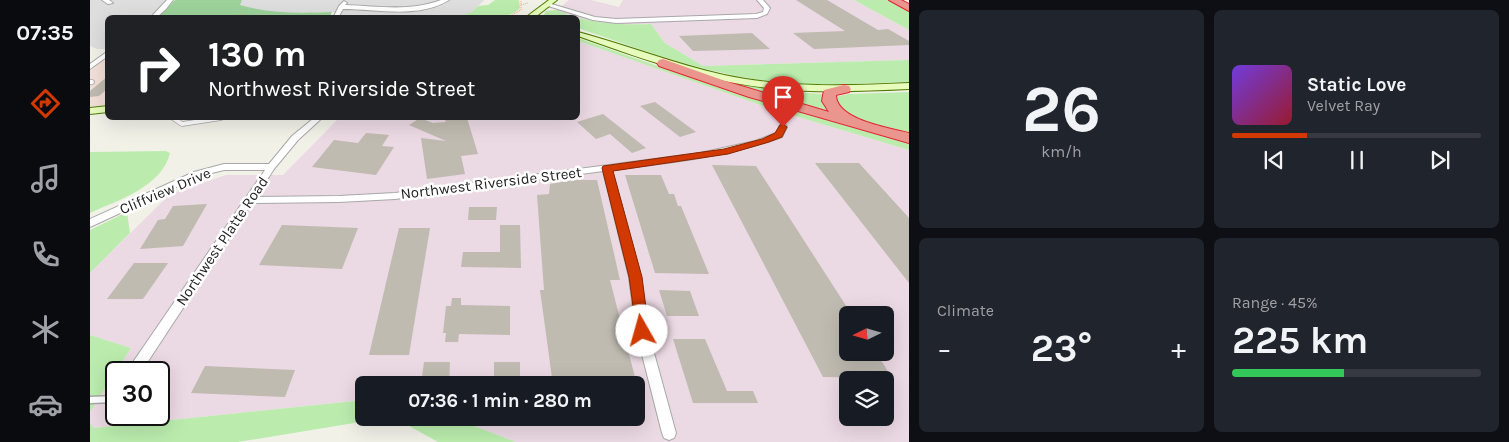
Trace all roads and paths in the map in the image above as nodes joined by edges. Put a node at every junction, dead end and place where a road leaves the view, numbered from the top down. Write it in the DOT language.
graph roads {
  1 [pos="170,0"];
  2 [pos="346,0"];
  3 [pos="446,0"];
  4 [pos="521,0"];
  5 [pos="760,0"];
  6 [pos="894,0"];
  7 [pos="551,2"];
  8 [pos="528,3"];
  9 [pos="521,5"];
  10 [pos="341,7"];
  11 [pos="909,8"];
  12 [pos="156,15"];
  13 [pos="337,15"];
  14 [pos="513,15"];
  15 [pos="532,15"];
  16 [pos="580,35"];
  17 [pos="105,55"];
  18 [pos="663,63"];
  19 [pos="90,67"];
  20 [pos="909,86"];
  21 [pos="844,89"];
  22 [pos="105,109"];
  23 [pos="90,111"];
  24 [pos="177,120"];
  25 [pos="214,120"];
  26 [pos="316,120"];
  27 [pos="858,124"];
  28 [pos="783,127"];
  29 [pos="909,138"];
  30 [pos="271,167"];
  31 [pos="607,168"];
  32 [pos="250,200"];
  33 [pos="90,223"];
  34 [pos="141,361"];
  35 [pos="90,400"];
  36 [pos="105,400"];
  37 [pos="670,433"];
  1 -- 12 [label="street"];
  2 -- 10 [label="street"];
  3 -- 10 [label="street"];
  4 -- 9 [label="path"];
  5 -- 7 [label="street"];
  6 -- 11 [label="highway"];
  7 -- 15 [label="main road"];
  8 -- 9 [label="path"];
  9 -- 14 [label="path"];
  10 -- 13 [label="street"];
  16 -- 18 [label="main road"];
  17 -- 19 [label="street"];
  18 -- 21 [label="main road"];
  18 -- 27 [label="highway"];
  20 -- 21 [label="main road"];
  21 -- 27 [label="highway"];
  22 -- 23 [label="main road"];
  24 -- 25 [label="lane"];
  26 -- 30 [label="street, Northwest Platte Road"];
  27 -- 29 [label="highway"];
  28 -- 31 [label="street, Northwest Riverside Street"];
  30 -- 32 [label="street, Northwest Platte Road"];
  30 -- 33 [label="street, Cliffview Drive"];
  31 -- 32 [label="street, Northwest Riverside Street"];
  31 -- 37 [label="street"];
  32 -- 34 [label="street, Northwest Platte Road"];
  35 -- 36 [label="lane"];
}
